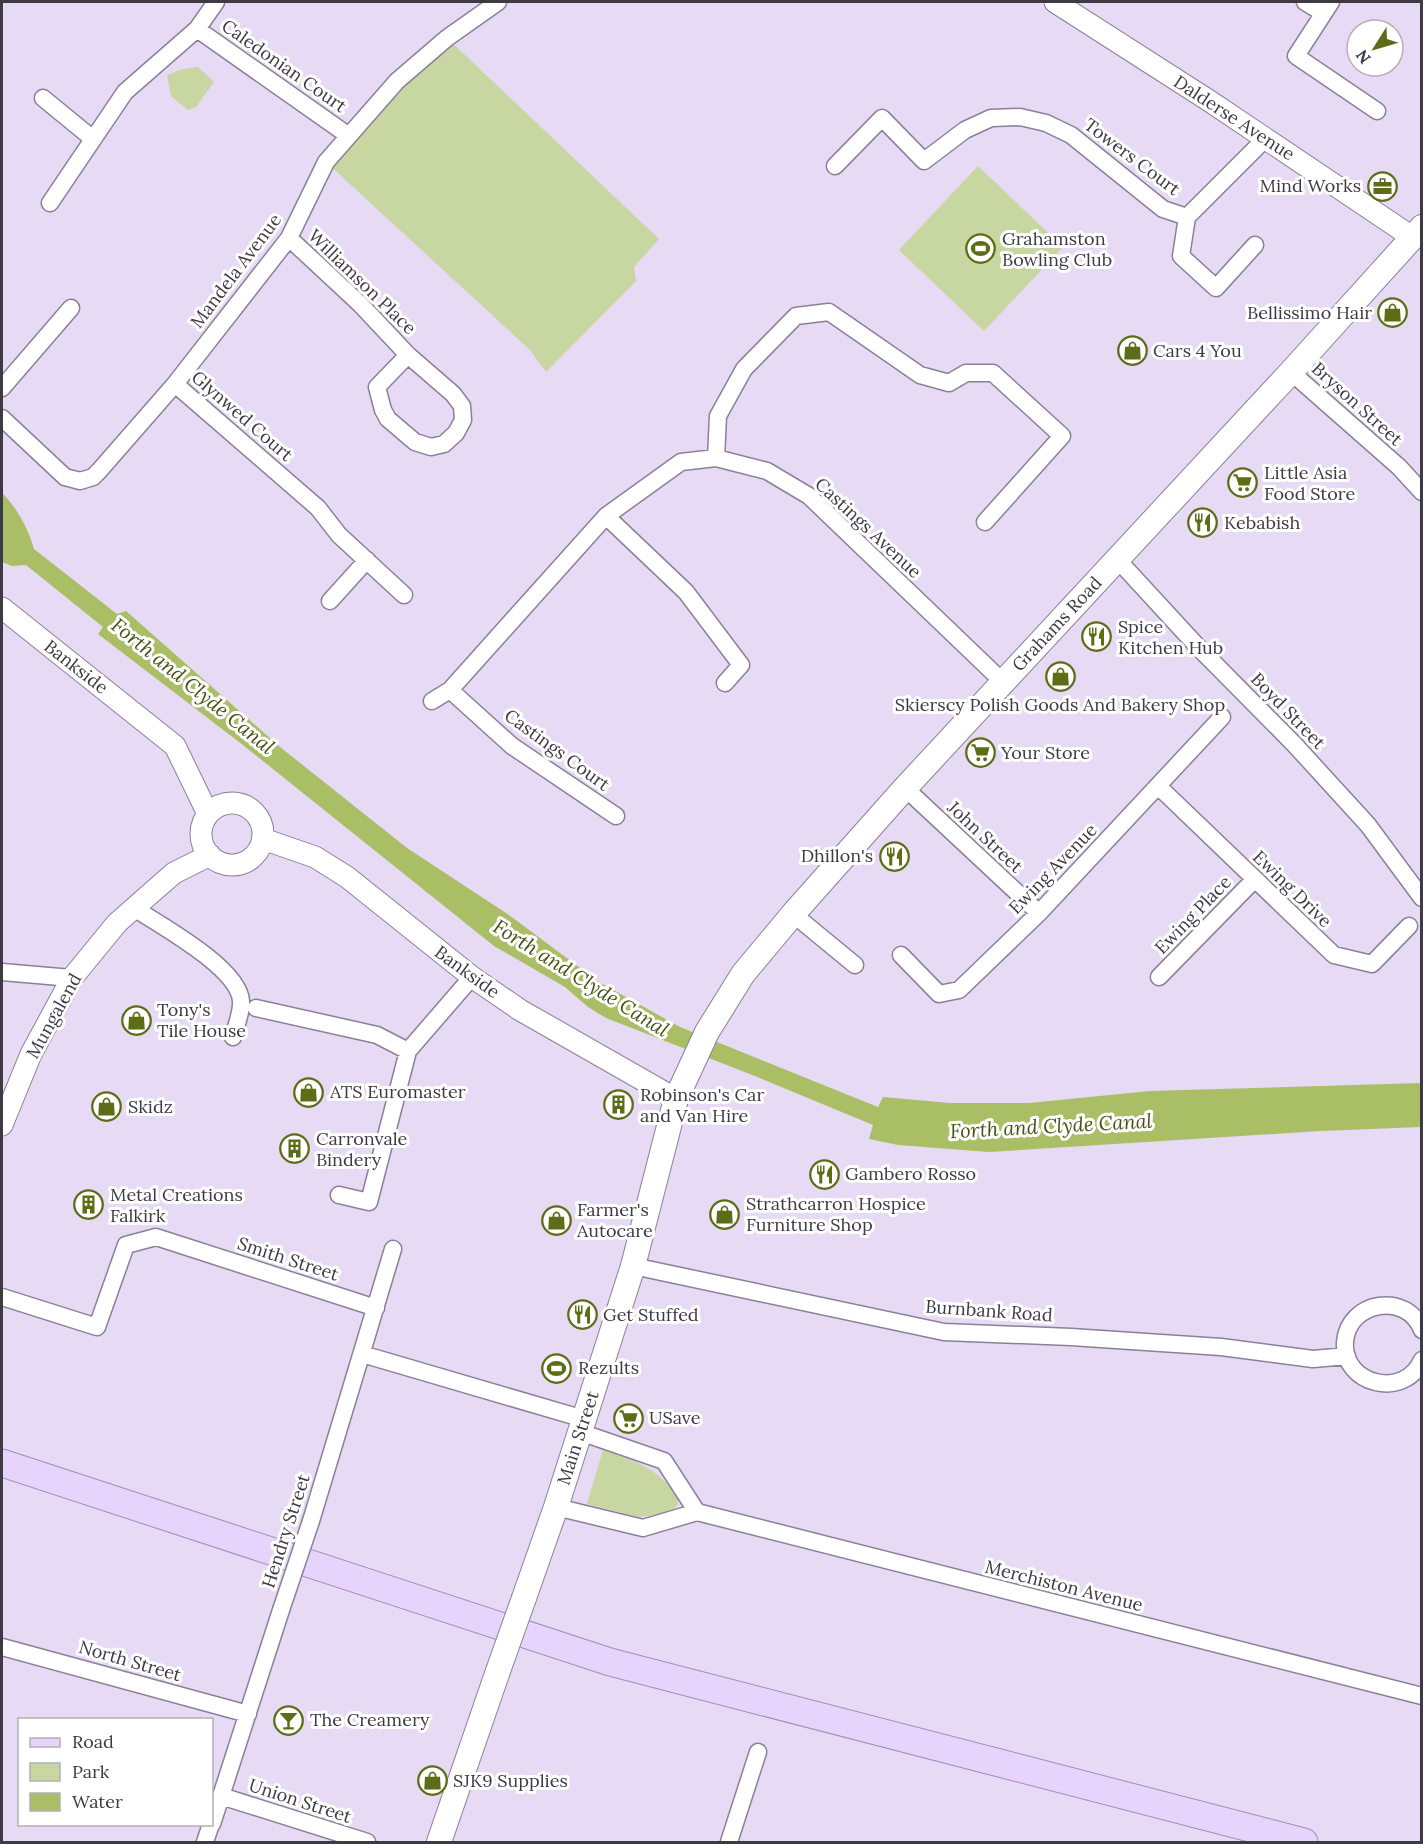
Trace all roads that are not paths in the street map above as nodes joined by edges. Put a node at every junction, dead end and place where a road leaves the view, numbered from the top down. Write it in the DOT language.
graph roads {
  1 [pos="216,2"];
  2 [pos="498,2"];
  3 [pos="1055,2"];
  4 [pos="1305,2"];
  5 [pos="1327,7"];
  6 [pos="197,29"];
  7 [pos="44,98"];
  8 [pos="1377,111"];
  9 [pos="349,136"];
  10 [pos="1266,138"];
  11 [pos="93,139"];
  12 [pos="835,166"];
  13 [pos="50,203"];
  14 [pos="1187,217"];
  15 [pos="1417,232"];
  16 [pos="289,238"];
  17 [pos="1255,245"];
  18 [pos="71,308"];
  19 [pos="408,355"];
  20 [pos="1291,372"];
  21 [pos="175,384"];
  22 [pos="2,388"];
  23 [pos="2,418"];
  24 [pos="717,458"];
  25 [pos="1422,492"];
  26 [pos="606,516"];
  27 [pos="985,522"];
  28 [pos="1117,559"];
  29 [pos="367,560"];
  30 [pos="404,595"];
  31 [pos="330,601"];
  32 [pos="2,608"];
  33 [pos="1003,682"];
  34 [pos="725,683"];
  35 [pos="450,690"];
  36 [pos="432,701"];
  37 [pos="1222,717"];
  38 [pos="1158,786"];
  39 [pos="905,788"];
  40 [pos="208,814"];
  41 [pos="616,816"];
  42 [pos="263,838"];
  43 [pos="210,855"];
  44 [pos="1254,880"];
  45 [pos="1422,898"];
  46 [pos="134,908"];
  47 [pos="793,914"];
  48 [pos="1039,914"];
  49 [pos="1409,926"];
  50 [pos="901,956"];
  51 [pos="855,966"];
  52 [pos="2,972"];
  53 [pos="472,977"];
  54 [pos="1159,977"];
  55 [pos="72,978"];
  56 [pos="256,1008"];
  57 [pos="707,1032"];
  58 [pos="233,1037"];
  59 [pos="408,1051"];
  60 [pos="676,1099"];
  61 [pos="2,1125"];
  62 [pos="339,1195"];
  63 [pos="393,1249"];
  64 [pos="633,1266"];
  65 [pos="2,1297"];
  66 [pos="376,1308"];
  67 [pos="1422,1330"];
  68 [pos="362,1354"];
  69 [pos="1347,1356"];
  70 [pos="1422,1360"];
  71 [pos="582,1426"];
  72 [pos="2,1463"];
  73 [pos="556,1507"];
  74 [pos="697,1512"];
  75 [pos="2,1647"];
  76 [pos="1422,1696"];
  77 [pos="248,1714"];
  78 [pos="758,1752"];
  79 [pos="221,1796"];
  80 [pos="213,1818"];
  81 [pos="210,1826"];
  82 [pos="205,1842"];
  83 [pos="367,1842"];
  84 [pos="439,1842"];
  85 [pos="729,1842"];
  86 [pos="1304,1842"];
  1 -- 6 [label="street, Caledonian Court"];
  2 -- 9 [label="street, Mandela Avenue"];
  3 -- 10 [label="street, Dalderse Avenue"];
  4 -- 5 [label="street"];
  5 -- 8 [label="street"];
  6 -- 9 [label="street, Caledonian Court"];
  6 -- 11 [label="street, Caledonian Court"];
  7 -- 11 [label="street"];
  9 -- 16 [label="street, Mandela Avenue"];
  10 -- 14 [label="street, Towers Court"];
  10 -- 15 [label="street, Dalderse Avenue"];
  11 -- 13 [label="street, Caledonian Court"];
  12 -- 14 [label="street, Towers Court"];
  14 -- 17 [label="street, Towers Court"];
  15 -- 20 [label="main road, Grahams Road"];
  16 -- 19 [label="street, Williamson Place"];
  16 -- 21 [label="street, Mandela Avenue"];
  18 -- 22 [label="street"];
  19 -- 19 [label="street, Williamson Place"];
  20 -- 25 [label="street, Bryson Street"];
  20 -- 28 [label="main road, Grahams Road"];
  21 -- 23 [label="street, Glynwed Court"];
  21 -- 29 [label="street, Glynwed Court"];
  24 -- 26 [label="street, Castings Avenue"];
  24 -- 27 [label="street"];
  24 -- 33 [label="street, Castings Avenue"];
  26 -- 34 [label="street"];
  26 -- 35 [label="street, Castings Avenue"];
  28 -- 33 [label="main road, Grahams Road"];
  28 -- 45 [label="street, Boyd Street"];
  29 -- 30 [label="street, Glynwed Court"];
  29 -- 31 [label="street"];
  32 -- 40 [label="street, Bankside"];
  33 -- 39 [label="main road, Grahams Road"];
  35 -- 36 [label="street"];
  35 -- 41 [label="street, Castings Court"];
  37 -- 38 [label="street, Ewing Avenue"];
  38 -- 44 [label="street, Ewing Drive"];
  38 -- 48 [label="street, Ewing Avenue"];
  39 -- 47 [label="main road, Grahams Road"];
  39 -- 48 [label="street, John Street"];
  40 -- 42 [label="street"];
  40 -- 43 [label="street"];
  42 -- 43 [label="street"];
  42 -- 53 [label="street, Bankside"];
  43 -- 46 [label="street, Mungalend"];
  44 -- 49 [label="street, Ewing Drive"];
  44 -- 54 [label="street, Ewing Place"];
  46 -- 55 [label="street, Mungalend"];
  46 -- 58 [label="street"];
  47 -- 51 [label="street"];
  47 -- 57 [label="main road, Grahams Road"];
  48 -- 50 [label="street, Ewing Avenue"];
  52 -- 55 [label="street"];
  53 -- 59 [label="street"];
  53 -- 60 [label="street, Bankside"];
  55 -- 61 [label="street, Mungalend"];
  56 -- 59 [label="street"];
  57 -- 60 [label="main road, Main Street"];
  59 -- 62 [label="street"];
  60 -- 64 [label="main road, Main Street"];
  63 -- 66 [label="street, Hendry Street"];
  64 -- 69 [label="street, Burnbank Road"];
  64 -- 71 [label="main road, Main Street"];
  65 -- 66 [label="street, Smith Street"];
  66 -- 68 [label="street, Hendry Street"];
  67 -- 69 [label="street"];
  68 -- 71 [label="street"];
  68 -- 77 [label="street, Hendry Street, bridge"];
  69 -- 70 [label="street"];
  71 -- 73 [label="main road, Main Street"];
  71 -- 74 [label="street"];
  72 -- 86 [label="main road"];
  73 -- 74 [label="street"];
  73 -- 84 [label="main road, Main Street, bridge"];
  74 -- 76 [label="street, Merchiston Avenue"];
  75 -- 77 [label="street, North Street"];
  77 -- 79 [label="street, Hendry Street"];
  78 -- 85 [label="street"];
  79 -- 80 [label="street, Hendry Street"];
  79 -- 83 [label="street, Union Street"];
  81 -- 82 [label="street, Hendry Street"];
}
